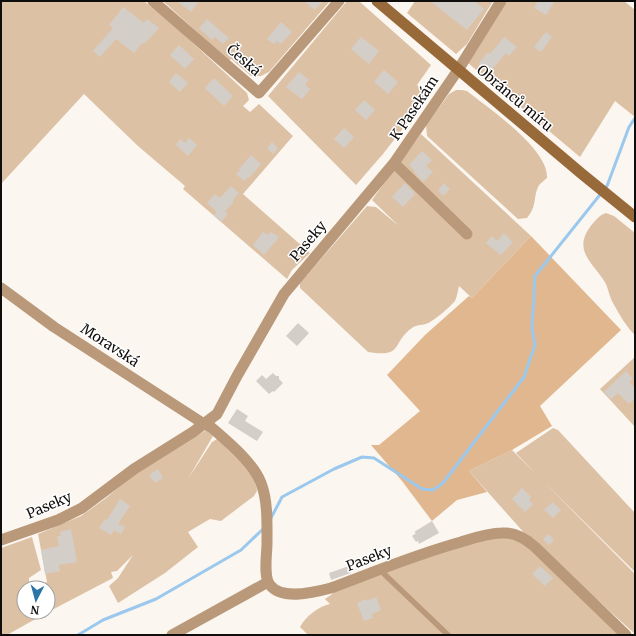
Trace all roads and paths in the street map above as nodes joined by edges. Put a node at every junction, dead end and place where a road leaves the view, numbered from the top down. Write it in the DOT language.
graph roads {
  1 [pos="153,1"];
  2 [pos="339,1"];
  3 [pos="377,1"];
  4 [pos="501,1"];
  5 [pos="458,70"];
  6 [pos="394,162"];
  7 [pos="362,200"];
  8 [pos="635,217"];
  9 [pos="467,234"];
  10 [pos="1,288"];
  11 [pos="204,424"];
  12 [pos="1,540"];
  13 [pos="379,570"];
  14 [pos="268,582"];
  15 [pos="172,635"];
  16 [pos="448,635"];
  17 [pos="626,635"];
  1 -- 2 [label="street, Česká"];
  3 -- 5 [label="main road, Obránců míru"];
  4 -- 5 [label="street, K Pasekám"];
  5 -- 6 [label="street, K Pasekám"];
  5 -- 8 [label="main road, Obránců míru"];
  6 -- 7 [label="street, K Pasekám"];
  6 -- 9 [label="street, K Pasekám"];
  7 -- 11 [label="street, Paseky"];
  10 -- 11 [label="street, Moravská"];
  11 -- 12 [label="street, Paseky"];
  11 -- 14 [label="street"];
  13 -- 14 [label="street, Paseky"];
  13 -- 16 [label="lane"];
  13 -- 17 [label="street, Paseky"];
  14 -- 15 [label="street"];
}
